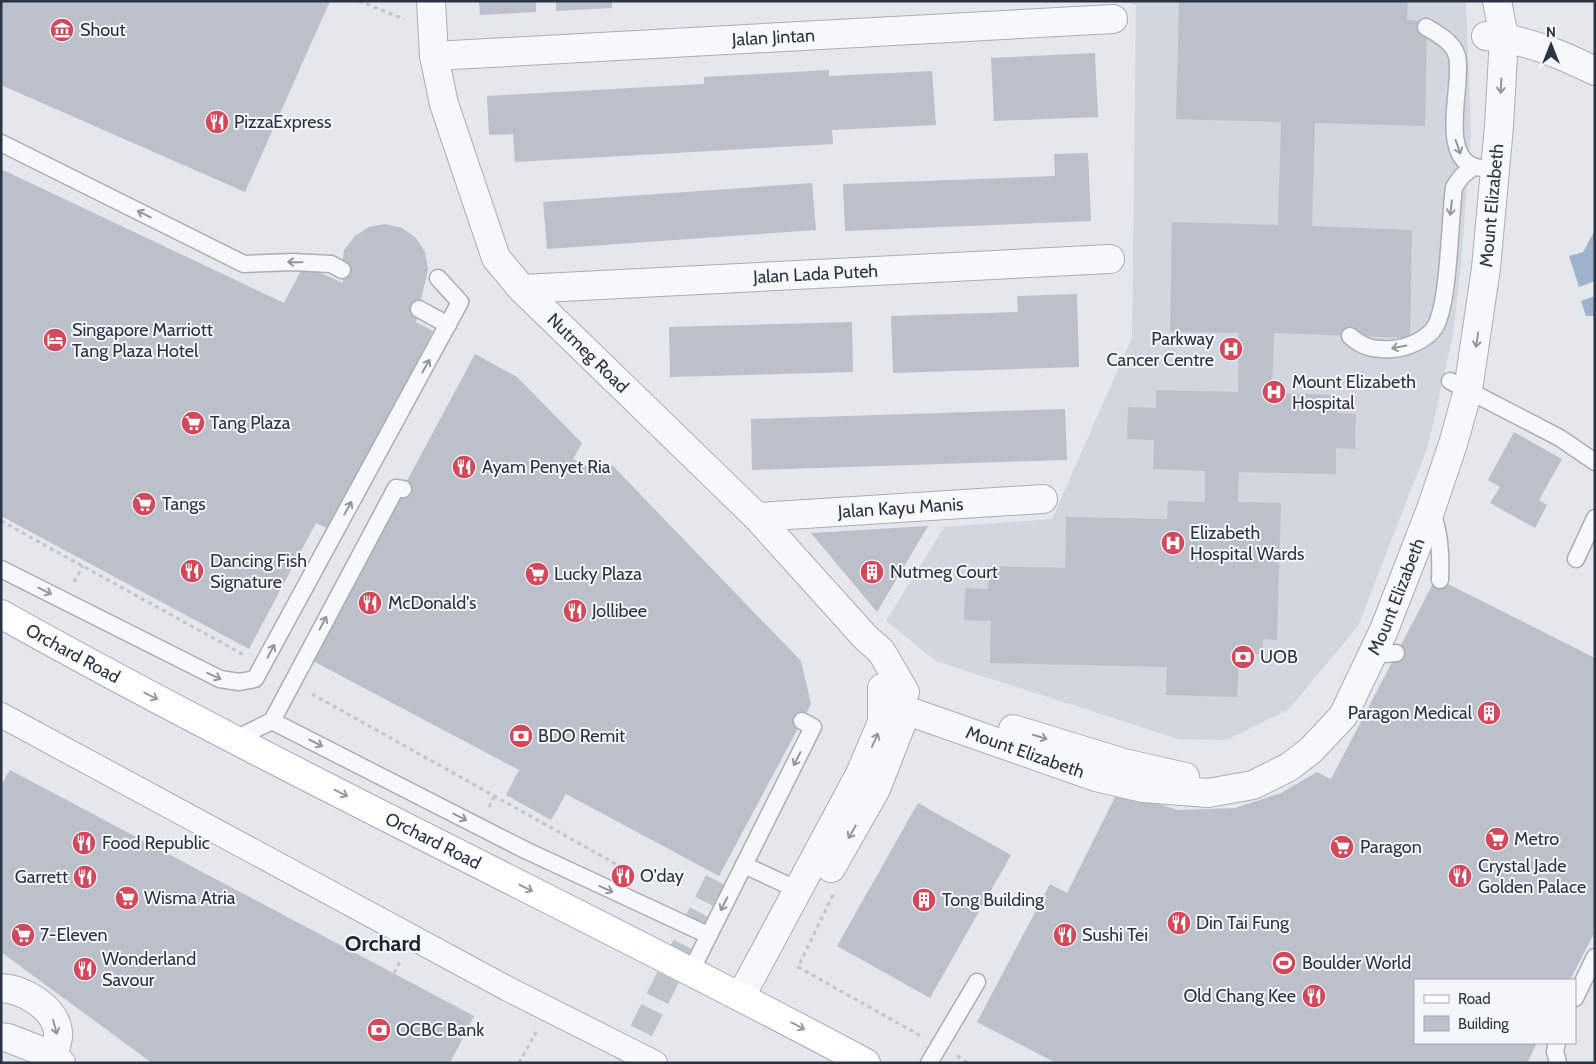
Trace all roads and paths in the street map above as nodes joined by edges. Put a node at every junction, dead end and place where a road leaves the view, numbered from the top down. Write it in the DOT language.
graph roads {
  1 [pos="359,1"];
  2 [pos="1497,3"];
  3 [pos="432,9"];
  4 [pos="1113,19"];
  5 [pos="1426,27"];
  6 [pos="1495,36"];
  7 [pos="434,56"];
  8 [pos="1595,72"];
  9 [pos="1,143"];
  10 [pos="1482,168"];
  11 [pos="1110,259"];
  12 [pos="342,270"];
  13 [pos="438,278"];
  14 [pos="522,289"];
  15 [pos="419,309"];
  16 [pos="448,325"];
  17 [pos="1350,336"];
  18 [pos="1459,386"];
  19 [pos="1595,462"];
  20 [pos="403,489"];
  21 [pos="1043,499"];
  22 [pos="1431,508"];
  23 [pos="757,517"];
  24 [pos="1595,518"];
  25 [pos="1,522"];
  26 [pos="1576,559"];
  27 [pos="83,566"];
  28 [pos="1,570"];
  29 [pos="79,574"];
  30 [pos="1440,580"];
  31 [pos="1,614"];
  32 [pos="262,666"];
  33 [pos="292,682"];
  34 [pos="894,698"];
  35 [pos="1,715"];
  36 [pos="272,721"];
  37 [pos="802,721"];
  38 [pos="990,731"];
  39 [pos="235,739"];
  40 [pos="744,865"];
  41 [pos="631,873"];
  42 [pos="798,890"];
  43 [pos="708,935"];
  44 [pos="1595,957"];
  45 [pos="798,967"];
  46 [pos="691,971"];
  47 [pos="978,982"];
  48 [pos="1,988"];
  49 [pos="1576,996"];
  50 [pos="748,1000"];
  51 [pos="549,1010"];
  52 [pos="7,1042"];
  53 [pos="1557,1044"];
  54 [pos="939,1046"];
  55 [pos="56,1059"];
  56 [pos="519,1063"];
  57 [pos="654,1063"];
  58 [pos="866,1063"];
  59 [pos="928,1063"];
  60 [pos="1558,1063"];
  1 -- 3 [label="path"];
  2 -- 6 [label="street, Mount Elizabeth"];
  3 -- 7 [label="street, Nutmeg Road"];
  4 -- 7 [label="street, Jalan Jintan"];
  5 -- 10 [label="lane, one-way"];
  6 -- 8 [label="street"];
  6 -- 10 [label="street, Mount Elizabeth"];
  7 -- 14 [label="street, Nutmeg Road"];
  12 -- 9 [label="lane, one-way"];
  10 -- 17 [label="lane, one-way"];
  10 -- 18 [label="street, Mount Elizabeth"];
  11 -- 14 [label="street, Jalan Lada Puteh"];
  13 -- 16 [label="lane"];
  14 -- 23 [label="street, Nutmeg Road"];
  15 -- 16 [label="lane"];
  32 -- 16 [label="lane, one-way"];
  18 -- 19 [label="lane"];
  18 -- 22 [label="street, Mount Elizabeth"];
  38 -- 18 [label="street, Mount Elizabeth, one-way"];
  33 -- 20 [label="lane, one-way"];
  21 -- 23 [label="street, Jalan Kayu Manis"];
  22 -- 30 [label="lane"];
  22 -- 38 [label="street, Mount Elizabeth"];
  23 -- 34 [label="street, Nutmeg Road"];
  24 -- 26 [label="lane"];
  25 -- 27 [label="path"];
  27 -- 29 [label="path"];
  27 -- 32 [label="path"];
  28 -- 32 [label="lane, one-way"];
  31 -- 39 [label="main road, Orchard Road, one-way"];
  33 -- 36 [label="lane"];
  33 -- 41 [label="path"];
  34 -- 38 [label="street, Mount Elizabeth"];
  42 -- 34 [label="street, one-way"];
  34 -- 50 [label="street, one-way"];
  35 -- 51 [label="street"];
  36 -- 39 [label="lane"];
  36 -- 43 [label="lane, one-way"];
  37 -- 40 [label="lane, one-way"];
  39 -- 46 [label="main road, Orchard Road, one-way"];
  40 -- 42 [label="lane"];
  40 -- 43 [label="lane, one-way"];
  42 -- 50 [label="street"];
  43 -- 46 [label="lane"];
  44 -- 49 [label="lane"];
  45 -- 54 [label="path"];
  46 -- 50 [label="main road, Orchard Road"];
  47 -- 54 [label="lane"];
  48 -- 55 [label="street, one-way"];
  50 -- 58 [label="main road, Orchard Road, one-way"];
  51 -- 56 [label="path"];
  51 -- 57 [label="street"];
  52 -- 55 [label="street"];
  53 -- 60 [label="lane"];
  54 -- 59 [label="lane"];
}
